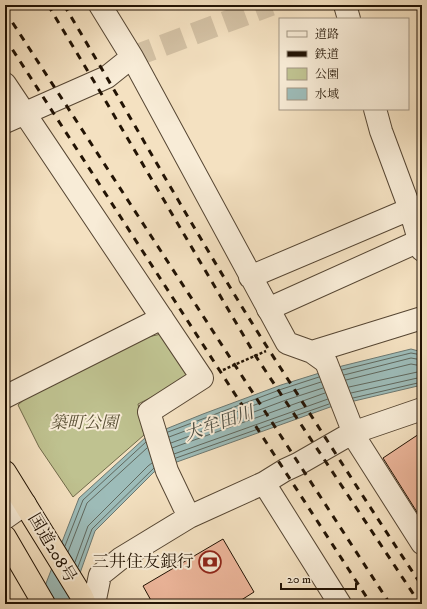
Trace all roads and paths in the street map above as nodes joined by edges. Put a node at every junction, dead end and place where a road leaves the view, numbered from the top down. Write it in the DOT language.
graph roads {
  1 [pos="100,5"];
  2 [pos="345,5"];
  3 [pos="349,18"];
  4 [pos="132,57"];
  5 [pos="5,84"];
  6 [pos="375,110"];
  7 [pos="24,114"];
  8 [pos="5,122"];
  9 [pos="416,209"];
  10 [pos="421,244"];
  11 [pos="250,277"];
  12 [pos="268,309"];
  13 [pos="162,318"];
  14 [pos="422,318"];
  15 [pos="287,343"];
  16 [pos="319,357"];
  17 [pos="202,378"];
  18 [pos="5,398"];
  19 [pos="422,409"];
  20 [pos="352,429"];
  21 [pos="5,472"];
  22 [pos="264,483"];
  23 [pos="25,504"];
  24 [pos="189,517"];
  25 [pos="5,518"];
  26 [pos="5,537"];
  27 [pos="422,543"];
  28 [pos="40,598"];
  29 [pos="86,601"];
  30 [pos="340,604"];
  1 -- 4 [label="street"];
  2 -- 3 [label="street"];
  4 -- 7 [label="street"];
  4 -- 11 [label="street"];
  5 -- 7 [label="street"];
  6 -- 9 [label="street"];
  7 -- 8 [label="street"];
  7 -- 13 [label="street"];
  9 -- 10 [label="street"];
  9 -- 11 [label="street"];
  10 -- 12 [label="street"];
  11 -- 12 [label="street"];
  12 -- 15 [label="street"];
  13 -- 17 [label="street"];
  13 -- 18 [label="street"];
  14 -- 16 [label="street"];
  15 -- 16 [label="street"];
  15 -- 17 [label="path"];
  16 -- 20 [label="street"];
  17 -- 24 [label="street"];
  19 -- 20 [label="street"];
  20 -- 22 [label="street"];
  20 -- 27 [label="street"];
  21 -- 23 [label="highway, 国道208号"];
  22 -- 24 [label="street"];
  22 -- 30 [label="street"];
  23 -- 25 [label="street"];
  23 -- 29 [label="highway, 国道208号"];
  24 -- 29 [label="street"];
  26 -- 28 [label="highway, 国道208号"];
}
